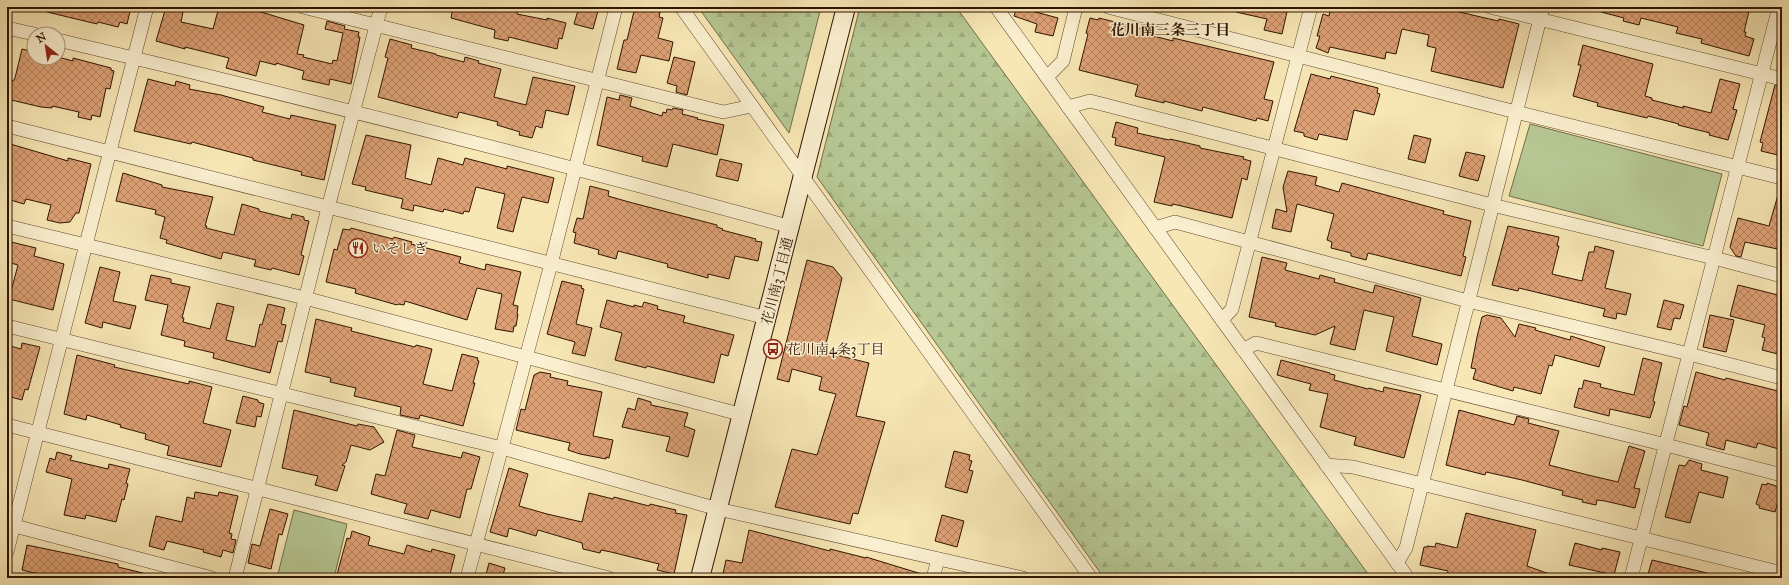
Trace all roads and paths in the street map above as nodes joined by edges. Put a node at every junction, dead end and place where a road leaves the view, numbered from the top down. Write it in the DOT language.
graph roads {
  1 [pos="147,7"];
  2 [pos="303,7"];
  3 [pos="380,7"];
  4 [pos="616,7"];
  5 [pos="681,7"];
  6 [pos="846,7"];
  7 [pos="996,7"];
  8 [pos="1076,7"];
  9 [pos="1108,7"];
  10 [pos="1311,7"];
  11 [pos="1490,7"];
  12 [pos="1779,7"];
  13 [pos="1541,13"];
  14 [pos="376,26"];
  15 [pos="7,28"];
  16 [pos="26,32"];
  17 [pos="66,42"];
  18 [pos="1298,57"];
  19 [pos="134,58"];
  20 [pos="1762,73"];
  21 [pos="1047,77"];
  22 [pos="598,79"];
  23 [pos="1782,79"];
  24 [pos="752,106"];
  25 [pos="1068,107"];
  26 [pos="353,111"];
  27 [pos="1516,112"];
  28 [pos="7,126"];
  29 [pos="1274,148"];
  30 [pos="109,152"];
  31 [pos="1738,167"];
  32 [pos="575,168"];
  33 [pos="804,178"];
  34 [pos="1782,178"];
  35 [pos="1492,205"];
  36 [pos="328,208"];
  37 [pos="7,226"];
  38 [pos="791,227"];
  39 [pos="1156,228"];
  40 [pos="1250,242"];
  41 [pos="86,245"];
  42 [pos="1714,258"];
  43 [pos="551,264"];
  44 [pos="1782,276"];
  45 [pos="305,298"];
  46 [pos="1468,301"];
  47 [pos="768,318"];
  48 [pos="1222,320"];
  49 [pos="7,326"];
  50 [pos="61,340"];
  51 [pos="1243,350"];
  52 [pos="1689,354"];
  53 [pos="526,358"];
  54 [pos="1782,378"];
  55 [pos="1446,390"];
  56 [pos="281,394"];
  57 [pos="742,415"];
  58 [pos="7,425"];
  59 [pos="38,433"];
  60 [pos="1666,445"];
  61 [pos="502,448"];
  62 [pos="1326,465"];
  63 [pos="1782,475"];
  64 [pos="1422,485"];
  65 [pos="257,488"];
  66 [pos="718,509"];
  67 [pos="10,525"];
  68 [pos="1641,539"];
  69 [pos="476,544"];
  70 [pos="7,552"];
  71 [pos="938,559"];
  72 [pos="1397,563"];
  73 [pos="1782,573"];
  74 [pos="212,578"];
  75 [pos="235,578"];
  76 [pos="467,578"];
  77 [pos="609,578"];
  78 [pos="700,578"];
  79 [pos="933,578"];
  80 [pos="1023,578"];
  81 [pos="1091,578"];
  82 [pos="1408,578"];
  83 [pos="1631,578"];
  1 -- 19 [label="street"];
  2 -- 14 [label="street"];
  3 -- 14 [label="street"];
  4 -- 22 [label="street"];
  5 -- 24 [label="street"];
  6 -- 33 [label="street, 花川南3丁目通"];
  7 -- 21 [label="street"];
  8 -- 21 [label="street"];
  9 -- 18 [label="street"];
  10 -- 18 [label="street"];
  11 -- 13 [label="street"];
  12 -- 20 [label="street"];
  13 -- 20 [label="street"];
  13 -- 27 [label="street"];
  14 -- 22 [label="street"];
  14 -- 26 [label="street"];
  15 -- 16 [label="street"];
  17 -- 19 [label="street"];
  18 -- 27 [label="street"];
  18 -- 29 [label="street"];
  19 -- 26 [label="street"];
  19 -- 30 [label="street"];
  20 -- 23 [label="street"];
  20 -- 31 [label="street"];
  21 -- 25 [label="street"];
  22 -- 24 [label="street"];
  22 -- 32 [label="street"];
  24 -- 33 [label="street"];
  25 -- 29 [label="street"];
  25 -- 39 [label="street"];
  26 -- 32 [label="street"];
  26 -- 36 [label="street"];
  27 -- 31 [label="street"];
  27 -- 35 [label="street"];
  28 -- 30 [label="street"];
  29 -- 35 [label="street"];
  29 -- 40 [label="street"];
  30 -- 36 [label="street"];
  30 -- 41 [label="street"];
  31 -- 34 [label="street"];
  31 -- 42 [label="street"];
  32 -- 38 [label="street"];
  32 -- 43 [label="street"];
  33 -- 38 [label="street, 花川南3丁目通"];
  33 -- 81 [label="street"];
  35 -- 42 [label="street"];
  35 -- 46 [label="street"];
  36 -- 43 [label="street"];
  36 -- 45 [label="street"];
  37 -- 41 [label="street"];
  38 -- 47 [label="street, 花川南3丁目通"];
  39 -- 40 [label="street"];
  39 -- 48 [label="street"];
  40 -- 46 [label="street"];
  40 -- 48 [label="street"];
  41 -- 45 [label="street"];
  41 -- 50 [label="street"];
  42 -- 44 [label="street"];
  42 -- 52 [label="street"];
  43 -- 47 [label="street"];
  43 -- 53 [label="street"];
  45 -- 53 [label="street"];
  45 -- 56 [label="street"];
  46 -- 52 [label="street"];
  46 -- 55 [label="street"];
  47 -- 57 [label="street, 花川南3丁目通"];
  48 -- 51 [label="street"];
  49 -- 50 [label="street"];
  50 -- 56 [label="street"];
  50 -- 59 [label="street"];
  51 -- 55 [label="street"];
  51 -- 62 [label="street"];
  52 -- 54 [label="street"];
  52 -- 60 [label="street"];
  53 -- 57 [label="street"];
  53 -- 61 [label="street"];
  55 -- 60 [label="street"];
  55 -- 64 [label="street"];
  56 -- 61 [label="street"];
  56 -- 65 [label="street"];
  57 -- 66 [label="street, 花川南3丁目通"];
  58 -- 59 [label="street"];
  59 -- 65 [label="street"];
  59 -- 67 [label="street"];
  60 -- 63 [label="street"];
  60 -- 68 [label="street"];
  61 -- 66 [label="street"];
  61 -- 69 [label="street"];
  62 -- 64 [label="street"];
  62 -- 72 [label="street"];
  64 -- 68 [label="street"];
  64 -- 72 [label="street"];
  65 -- 69 [label="street"];
  65 -- 75 [label="street"];
  66 -- 71 [label="street"];
  66 -- 78 [label="street, 花川南3丁目通"];
  67 -- 70 [label="street"];
  67 -- 74 [label="street"];
  68 -- 73 [label="street"];
  68 -- 83 [label="street"];
  69 -- 76 [label="street"];
  69 -- 77 [label="street"];
  71 -- 79 [label="street"];
  71 -- 80 [label="street"];
  72 -- 82 [label="street"];
}
